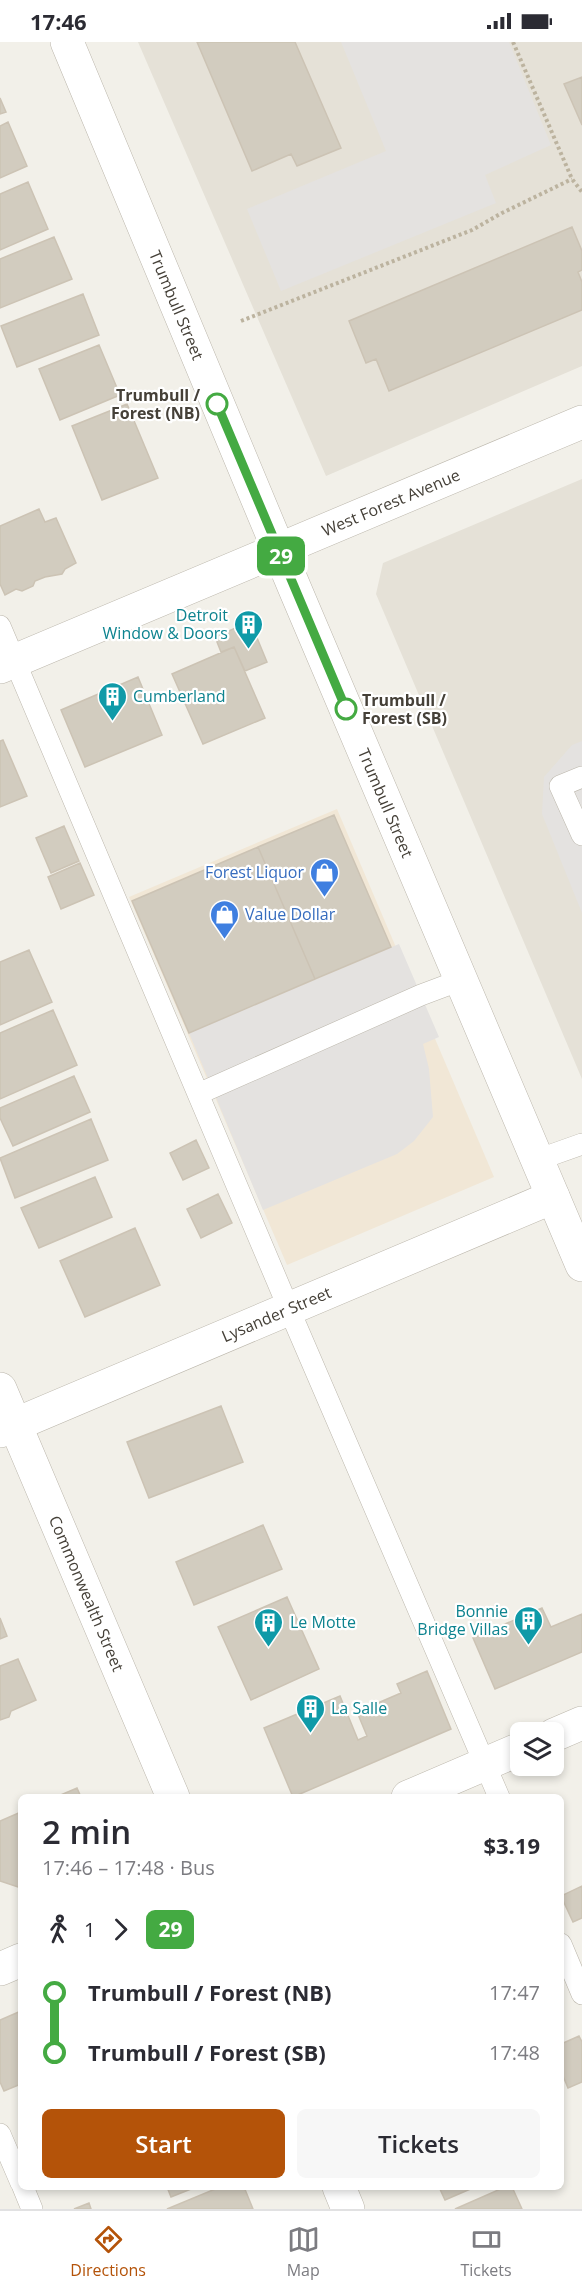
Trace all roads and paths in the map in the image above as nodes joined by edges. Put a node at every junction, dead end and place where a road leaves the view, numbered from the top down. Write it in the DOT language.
graph roads {
  1 [pos="67,42"];
  2 [pos="513,42"];
  3 [pos="572,179"];
  4 [pos="582,192"];
  5 [pos="241,321"];
  6 [pos="582,422"];
  7 [pos="278,549"];
  8 [pos="0,626"];
  9 [pos="7,664"];
  10 [pos="582,777"];
  11 [pos="582,835"];
  12 [pos="461,980"];
  13 [pos="198,1094"];
  14 [pos="582,1144"];
  15 [pos="537,1160"];
  16 [pos="553,1197"];
  17 [pos="582,1265"];
  18 [pos="289,1309"];
  19 [pos="0,1389"];
  20 [pos="8,1428"];
  21 [pos="582,1723"];
  22 [pos="564,1731"];
  23 [pos="510,1753"];
  24 [pos="485,1764"];
  25 [pos="172,1794"];
  26 [pos="415,1794"];
  27 [pos="498,1794"];
  28 [pos="564,1951"];
  29 [pos="18,1961"];
  30 [pos="0,1969"];
  31 [pos="582,1994"];
  32 [pos="0,2134"];
  33 [pos="18,2175"];
  34 [pos="24,2190"];
  35 [pos="340,2190"];
  36 [pos="32,2209"];
  37 [pos="348,2209"];
  1 -- 7 [label="street, Trumbull Street"];
  2 -- 3 [label="path"];
  3 -- 4 [label="path"];
  3 -- 5 [label="path"];
  6 -- 7 [label="street, West Forest Avenue"];
  7 -- 9 [label="street, West Forest Avenue"];
  7 -- 12 [label="street, Trumbull Street"];
  8 -- 9 [label="lane"];
  9 -- 13 [label="lane"];
  10 -- 11 [label="lane"];
  12 -- 13 [label="lane"];
  12 -- 15 [label="street, Trumbull Street"];
  13 -- 18 [label="lane"];
  14 -- 15 [label="lane"];
  15 -- 16 [label="street, Trumbull Street"];
  16 -- 17 [label="street, Trumbull Street"];
  16 -- 18 [label="street, Lysander Street"];
  18 -- 20 [label="street, Lysander Street"];
  18 -- 24 [label="lane"];
  19 -- 20 [label="street, Commonwealth Street"];
  20 -- 25 [label="street, Commonwealth Street"];
  21 -- 22 [label="street"];
  23 -- 24 [label="street"];
  24 -- 26 [label="street"];
  24 -- 27 [label="lane"];
  28 -- 31 [label="lane"];
  29 -- 30 [label="street"];
  32 -- 33 [label="lane"];
  34 -- 36 [label="lane"];
  35 -- 37 [label="street"];
}
